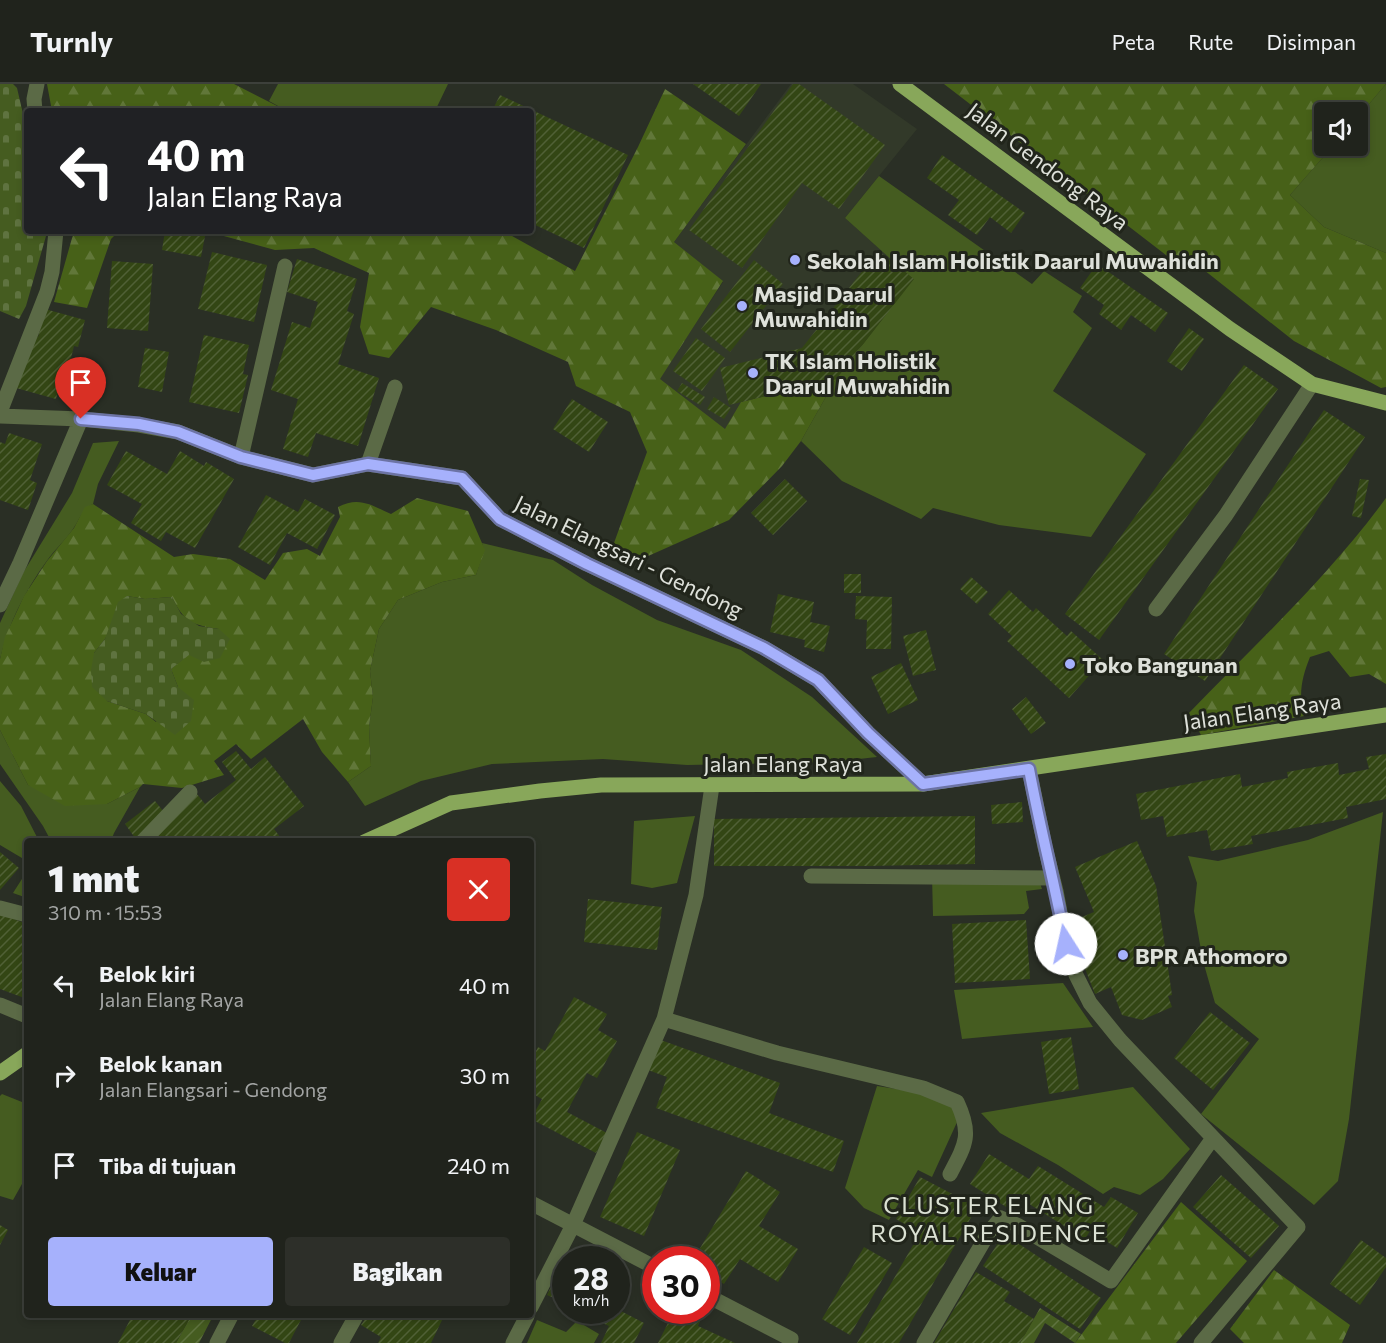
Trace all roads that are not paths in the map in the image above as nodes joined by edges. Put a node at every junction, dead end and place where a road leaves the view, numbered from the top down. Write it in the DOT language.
graph roads {
  1 [pos="37,84"];
  2 [pos="900,84"];
  3 [pos="35,108"];
  4 [pos="56,234"];
  5 [pos="285,266"];
  6 [pos="1312,384"];
  7 [pos="395,387"];
  8 [pos="1386,403"];
  9 [pos="0,414"];
  10 [pos="81,419"];
  11 [pos="241,457"];
  12 [pos="368,464"];
  13 [pos="0,605"];
  14 [pos="1156,609"];
  15 [pos="1386,716"];
  16 [pos="1029,769"];
  17 [pos="923,784"];
  18 [pos="712,786"];
  19 [pos="190,792"];
  20 [pos="146,838"];
  21 [pos="373,838"];
  22 [pos="811,876"];
  23 [pos="1053,878"];
  24 [pos="0,908"];
  25 [pos="24,914"];
  26 [pos="0,1005"];
  27 [pos="24,1015"];
  28 [pos="664,1019"];
  29 [pos="24,1056"];
  30 [pos="0,1073"];
  31 [pos="1213,1138"];
  32 [pos="950,1174"];
  33 [pos="534,1205"];
  34 [pos="573,1225"];
  35 [pos="642,1261"];
  36 [pos="534,1301"];
  37 [pos="720,1303"];
  38 [pos="230,1318"];
  39 [pos="355,1318"];
  40 [pos="526,1318"];
  41 [pos="793,1342"];
  42 [pos="1205,1342"];
  43 [pos="217,1343"];
  44 [pos="341,1343"];
  45 [pos="513,1343"];
  46 [pos="924,1343"];
  1 -- 3 [label="street"];
  2 -- 6 [label="main road, Jalan Gendong Raya"];
  4 -- 9 [label="street"];
  5 -- 11 [label="street"];
  6 -- 8 [label="main road, Jalan Gendong Raya"];
  6 -- 14 [label="street"];
  7 -- 12 [label="street"];
  9 -- 10 [label="street, Jalan Elangsari - Gendong"];
  10 -- 11 [label="street, Jalan Elangsari - Gendong"];
  10 -- 13 [label="street"];
  11 -- 12 [label="street, Jalan Elangsari - Gendong"];
  12 -- 17 [label="street, Jalan Elangsari - Gendong"];
  15 -- 16 [label="main road, Jalan Elang Raya"];
  16 -- 17 [label="main road, Jalan Elang Raya"];
  16 -- 23 [label="street"];
  17 -- 18 [label="main road, Jalan Elang Raya"];
  18 -- 21 [label="main road, Jalan Elang Raya"];
  18 -- 28 [label="street"];
  19 -- 20 [label="street"];
  22 -- 23 [label="street"];
  23 -- 31 [label="street"];
  24 -- 25 [label="street"];
  26 -- 27 [label="street"];
  28 -- 32 [label="street"];
  28 -- 34 [label="street"];
  29 -- 30 [label="main road"];
  31 -- 42 [label="street"];
  31 -- 46 [label="street"];
  33 -- 34 [label="street"];
  34 -- 35 [label="street"];
  34 -- 36 [label="street"];
  37 -- 41 [label="street"];
  38 -- 43 [label="street"];
  39 -- 44 [label="street"];
  40 -- 45 [label="street"];
}
